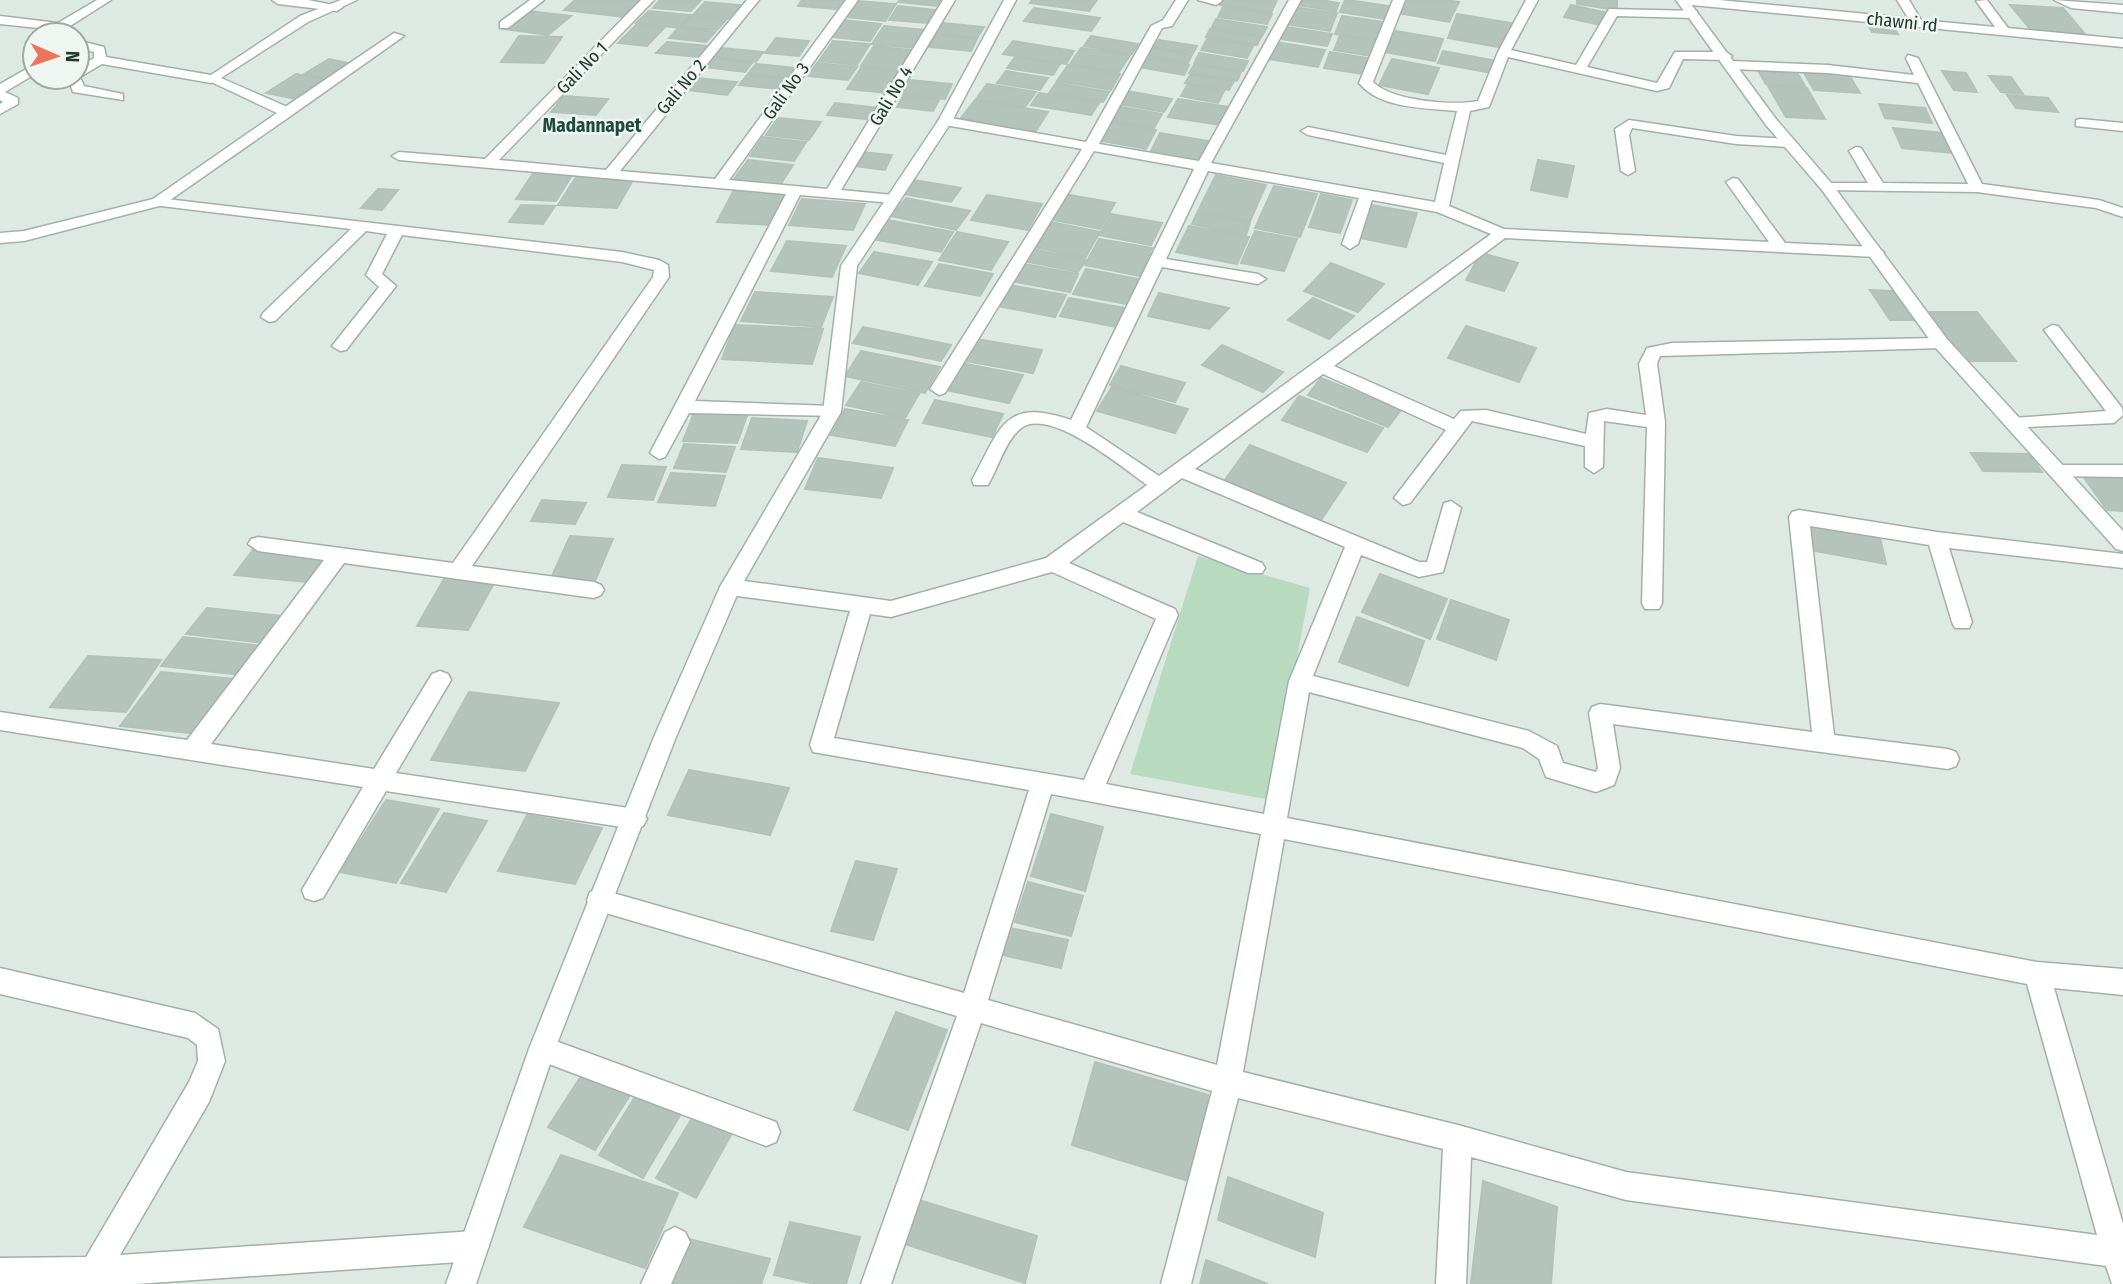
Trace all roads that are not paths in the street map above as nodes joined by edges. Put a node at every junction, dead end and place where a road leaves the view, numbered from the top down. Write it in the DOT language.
graph roads {
  1 [pos="105,0"];
  2 [pos="278,0"];
  3 [pos="351,0"];
  4 [pos="538,0"];
  5 [pos="648,0"];
  6 [pos="753,0"];
  7 [pos="852,0"];
  8 [pos="949,0"];
  9 [pos="1010,0"];
  10 [pos="1182,0"];
  11 [pos="1295,0"];
  12 [pos="1399,0"];
  13 [pos="1532,0"];
  14 [pos="1682,0"];
  15 [pos="1903,0"];
  16 [pos="2060,0"];
  17 [pos="1982,1"];
  18 [pos="337,7"];
  19 [pos="2123,9"];
  20 [pos="1693,14"];
  21 [pos="0,20"];
  22 [pos="69,21"];
  23 [pos="21,22"];
  24 [pos="1918,24"];
  25 [pos="504,25"];
  26 [pos="2005,32"];
  27 [pos="398,36"];
  28 [pos="2123,43"];
  29 [pos="91,48"];
  30 [pos="1504,52"];
  31 [pos="1912,58"];
  32 [pos="100,60"];
  33 [pos="1729,60"];
  34 [pos="91,66"];
  35 [pos="1579,70"];
  36 [pos="21,78"];
  37 [pos="211,79"];
  38 [pos="1923,80"];
  39 [pos="88,91"];
  40 [pos="0,92"];
  41 [pos="118,97"];
  42 [pos="1464,108"];
  43 [pos="0,110"];
  44 [pos="287,112"];
  45 [pos="945,121"];
  46 [pos="2081,123"];
  47 [pos="2123,127"];
  48 [pos="1308,131"];
  49 [pos="1789,143"];
  50 [pos="1090,147"];
  51 [pos="1856,150"];
  52 [pos="400,156"];
  53 [pos="1453,161"];
  54 [pos="486,166"];
  55 [pos="1203,166"];
  56 [pos="1628,171"];
  57 [pos="610,174"];
  58 [pos="720,182"];
  59 [pos="1733,182"];
  60 [pos="1827,187"];
  61 [pos="1878,187"];
  62 [pos="1977,188"];
  63 [pos="796,189"];
  64 [pos="832,192"];
  65 [pos="1367,195"];
  66 [pos="893,199"];
  67 [pos="158,202"];
  68 [pos="1441,208"];
  69 [pos="2123,213"];
  70 [pos="362,227"];
  71 [pos="397,230"];
  72 [pos="1502,233"];
  73 [pos="0,238"];
  74 [pos="1350,244"];
  75 [pos="1780,247"];
  76 [pos="1876,252"];
  77 [pos="1159,262"];
  78 [pos="1258,279"];
  79 [pos="269,317"];
  80 [pos="2052,330"];
  81 [pos="1941,343"];
  82 [pos="340,346"];
  83 [pos="1322,367"];
  84 [pos="939,389"];
  85 [pos="685,407"];
  86 [pos="832,412"];
  87 [pos="1656,422"];
  88 [pos="2014,424"];
  89 [pos="1456,427"];
  90 [pos="1076,429"];
  91 [pos="1595,442"];
  92 [pos="659,453"];
  93 [pos="1594,467"];
  94 [pos="1182,471"];
  95 [pos="2059,471"];
  96 [pos="2123,471"];
  97 [pos="981,480"];
  98 [pos="1158,485"];
  99 [pos="1403,498"];
  100 [pos="1451,508"];
  101 [pos="1122,514"];
  102 [pos="1937,539"];
  103 [pos="258,544"];
  104 [pos="1356,544"];
  105 [pos="2123,544"];
  106 [pos="340,555"];
  107 [pos="2123,561"];
  108 [pos="1054,564"];
  109 [pos="1255,568"];
  110 [pos="458,571"];
  111 [pos="730,587"];
  112 [pos="594,590"];
  113 [pos="1651,603"];
  114 [pos="862,606"];
  115 [pos="1962,622"];
  116 [pos="440,680"];
  117 [pos="1300,681"];
  118 [pos="0,721"];
  119 [pos="1824,741"];
  120 [pos="193,750"];
  121 [pos="1948,759"];
  122 [pos="1043,782"];
  123 [pos="379,783"];
  124 [pos="1091,791"];
  125 [pos="635,819"];
  126 [pos="1274,826"];
  127 [pos="314,890"];
  128 [pos="599,900"];
  129 [pos="2037,974"];
  130 [pos="0,981"];
  131 [pos="2123,982"];
  132 [pos="972,1007"];
  133 [pos="542,1049"];
  134 [pos="1228,1082"];
  135 [pos="766,1132"];
  136 [pos="1458,1139"];
  137 [pos="675,1242"];
  138 [pos="474,1246"];
  139 [pos="2120,1264"];
  140 [pos="0,1273"];
  141 [pos="90,1278"];
  142 [pos="461,1284"];
  143 [pos="656,1284"];
  144 [pos="876,1284"];
  145 [pos="1176,1284"];
  146 [pos="1451,1284"];
  1 -- 22 [label="street"];
  2 -- 18 [label="street"];
  3 -- 18 [label="street"];
  4 -- 25 [label="street"];
  5 -- 54 [label="street, Gali No 1"];
  6 -- 57 [label="street, Gali No 2"];
  7 -- 58 [label="street, Gali No 3"];
  8 -- 64 [label="street, Gali No 4"];
  9 -- 45 [label="street"];
  10 -- 50 [label="street"];
  11 -- 55 [label="street"];
  12 -- 42 [label="street"];
  13 -- 30 [label="street"];
  14 -- 20 [label="street"];
  14 -- 24 [label="street, chawni rd"];
  15 -- 24 [label="street"];
  16 -- 19 [label="street"];
  17 -- 26 [label="street"];
  18 -- 37 [label="street"];
  20 -- 33 [label="street"];
  20 -- 35 [label="street"];
  21 -- 23 [label="street"];
  24 -- 26 [label="street, chawni rd"];
  26 -- 28 [label="street, chawni rd"];
  27 -- 44 [label="street"];
  29 -- 32 [label="street"];
  30 -- 35 [label="street"];
  30 -- 42 [label="street"];
  31 -- 38 [label="street"];
  32 -- 34 [label="street"];
  32 -- 37 [label="street"];
  33 -- 35 [label="street"];
  33 -- 38 [label="street"];
  33 -- 49 [label="street"];
  36 -- 40 [label="street"];
  37 -- 44 [label="street"];
  38 -- 62 [label="street"];
  39 -- 41 [label="street"];
  40 -- 43 [label="street"];
  42 -- 53 [label="street"];
  44 -- 67 [label="street"];
  45 -- 50 [label="street"];
  45 -- 66 [label="street"];
  46 -- 47 [label="street"];
  48 -- 53 [label="street"];
  49 -- 56 [label="street"];
  49 -- 60 [label="street"];
  50 -- 55 [label="street"];
  50 -- 84 [label="street"];
  51 -- 61 [label="street"];
  52 -- 54 [label="street"];
  53 -- 68 [label="street"];
  54 -- 57 [label="street"];
  55 -- 65 [label="street"];
  55 -- 77 [label="street"];
  57 -- 58 [label="street"];
  58 -- 63 [label="street"];
  59 -- 75 [label="street"];
  60 -- 61 [label="street"];
  60 -- 76 [label="street"];
  61 -- 62 [label="street"];
  62 -- 69 [label="street"];
  63 -- 64 [label="street"];
  63 -- 85 [label="street"];
  64 -- 66 [label="street"];
  65 -- 68 [label="street"];
  65 -- 74 [label="street"];
  66 -- 86 [label="street"];
  67 -- 70 [label="street"];
  67 -- 73 [label="street"];
  68 -- 72 [label="street"];
  70 -- 71 [label="street"];
  70 -- 79 [label="street"];
  71 -- 82 [label="street"];
  71 -- 110 [label="street"];
  72 -- 75 [label="street"];
  72 -- 83 [label="street"];
  75 -- 76 [label="street"];
  76 -- 81 [label="street"];
  77 -- 78 [label="street"];
  77 -- 90 [label="street"];
  80 -- 88 [label="street"];
  81 -- 87 [label="street"];
  81 -- 88 [label="street"];
  83 -- 89 [label="street"];
  83 -- 94 [label="street"];
  85 -- 86 [label="street"];
  85 -- 92 [label="street"];
  86 -- 111 [label="street"];
  87 -- 91 [label="street"];
  87 -- 113 [label="street"];
  88 -- 95 [label="street"];
  89 -- 91 [label="street"];
  89 -- 99 [label="street"];
  90 -- 97 [label="street"];
  90 -- 98 [label="street"];
  91 -- 93 [label="street"];
  94 -- 98 [label="street"];
  94 -- 104 [label="street"];
  95 -- 96 [label="street"];
  95 -- 105 [label="street"];
  98 -- 101 [label="street"];
  100 -- 104 [label="street"];
  101 -- 108 [label="street"];
  101 -- 109 [label="street"];
  102 -- 107 [label="street"];
  102 -- 115 [label="street"];
  102 -- 119 [label="street"];
  103 -- 106 [label="street"];
  104 -- 117 [label="street"];
  106 -- 110 [label="street"];
  106 -- 120 [label="street"];
  108 -- 114 [label="street"];
  108 -- 124 [label="street"];
  110 -- 112 [label="street"];
  111 -- 114 [label="street"];
  111 -- 125 [label="street"];
  114 -- 122 [label="street"];
  116 -- 123 [label="street"];
  117 -- 119 [label="street"];
  117 -- 126 [label="street"];
  118 -- 120 [label="street"];
  119 -- 121 [label="street"];
  120 -- 123 [label="street"];
  122 -- 124 [label="street"];
  122 -- 132 [label="street"];
  123 -- 125 [label="street"];
  123 -- 127 [label="street"];
  124 -- 126 [label="street"];
  125 -- 128 [label="street"];
  126 -- 129 [label="street"];
  126 -- 134 [label="street"];
  128 -- 132 [label="street"];
  128 -- 133 [label="street"];
  129 -- 131 [label="street"];
  129 -- 139 [label="street"];
  130 -- 141 [label="street"];
  132 -- 134 [label="street"];
  132 -- 144 [label="street"];
  133 -- 135 [label="street"];
  133 -- 138 [label="street"];
  134 -- 136 [label="street"];
  134 -- 145 [label="street"];
  136 -- 139 [label="street"];
  136 -- 146 [label="street"];
  137 -- 143 [label="street"];
  138 -- 141 [label="street"];
  138 -- 142 [label="street"];
  140 -- 141 [label="street"];
}
